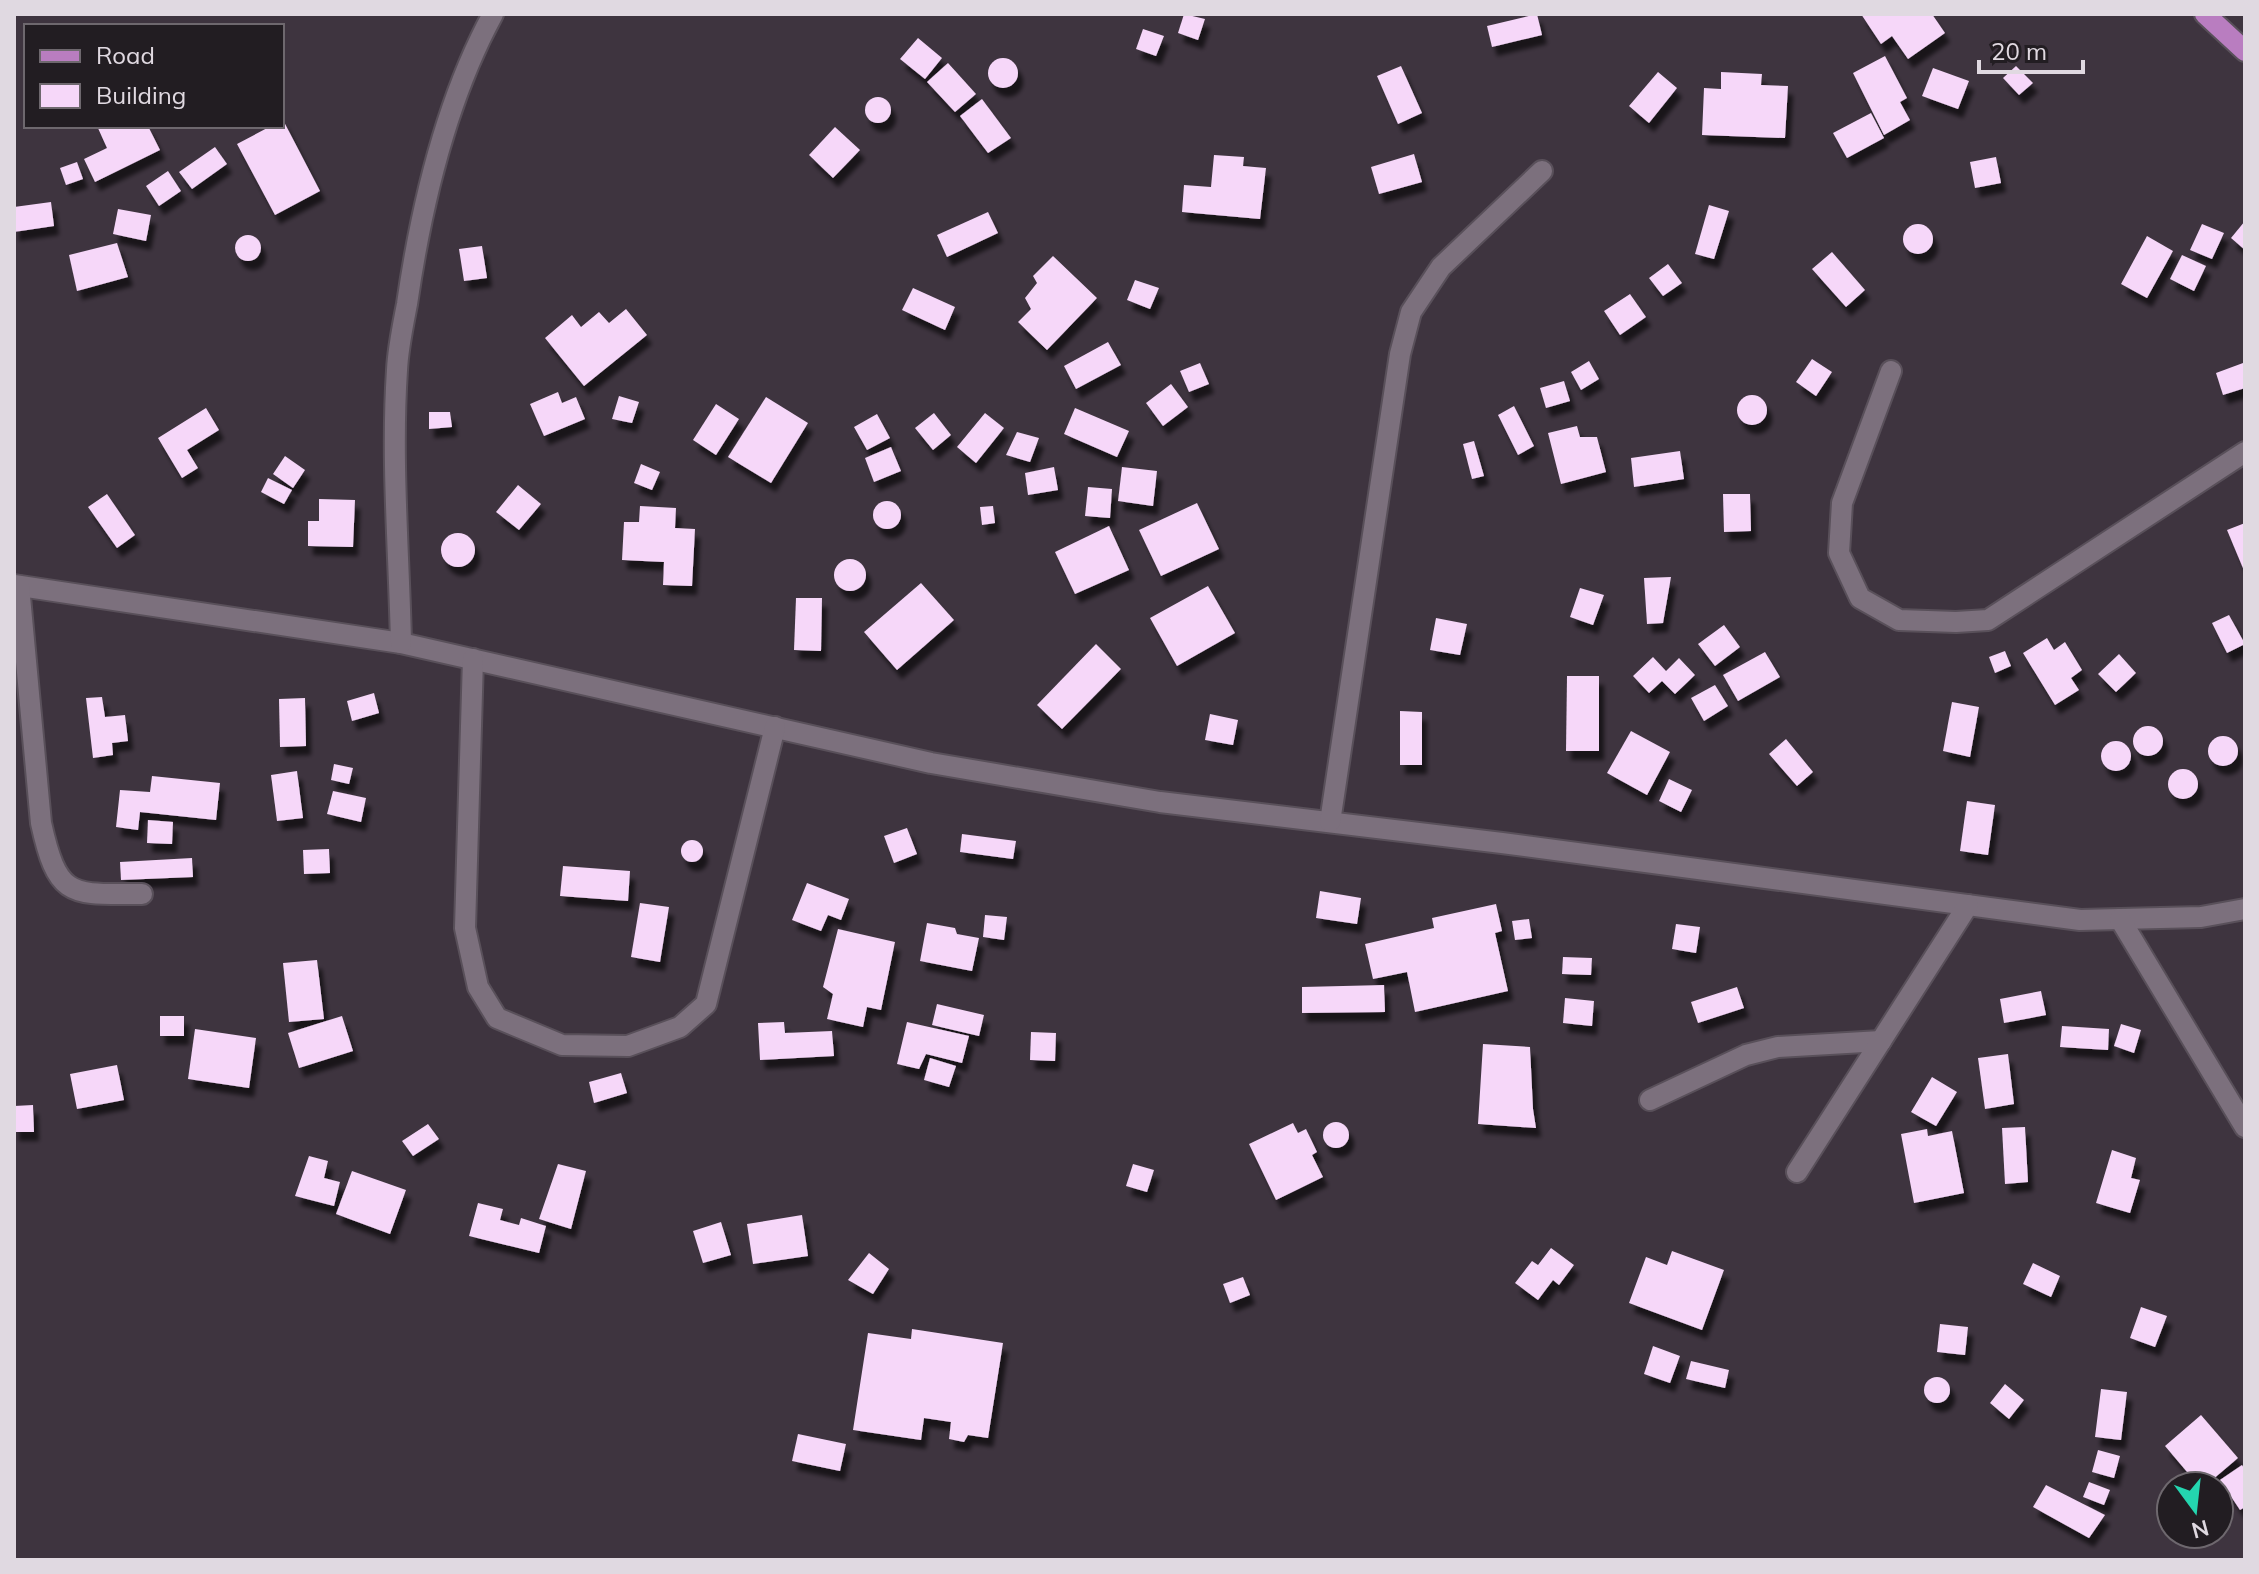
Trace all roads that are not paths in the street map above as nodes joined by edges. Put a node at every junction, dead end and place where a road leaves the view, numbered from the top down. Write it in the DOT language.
graph roads {
  1 [pos="493,14"];
  2 [pos="2205,14"];
  3 [pos="2245,51"];
  4 [pos="1542,171"];
  5 [pos="1891,371"];
  6 [pos="2245,452"];
  7 [pos="17,585"];
  8 [pos="401,643"];
  9 [pos="473,659"];
  10 [pos="775,727"];
  11 [pos="1330,822"];
  12 [pos="142,894"];
  13 [pos="1968,905"];
  14 [pos="2245,909"];
  15 [pos="2120,919"];
  16 [pos="1881,1041"];
  17 [pos="1650,1100"];
  18 [pos="2245,1127"];
  19 [pos="1797,1172"];
  1 -- 8 [label="street"];
  2 -- 3 [label="main road"];
  4 -- 11 [label="street"];
  5 -- 6 [label="street"];
  7 -- 8 [label="street"];
  7 -- 12 [label="street"];
  8 -- 9 [label="street"];
  9 -- 10 [label="street"];
  9 -- 10 [label="street"];
  10 -- 11 [label="street"];
  11 -- 13 [label="street"];
  13 -- 15 [label="street"];
  13 -- 16 [label="street"];
  14 -- 15 [label="street"];
  15 -- 18 [label="street"];
  16 -- 17 [label="street"];
  16 -- 19 [label="street"];
}
